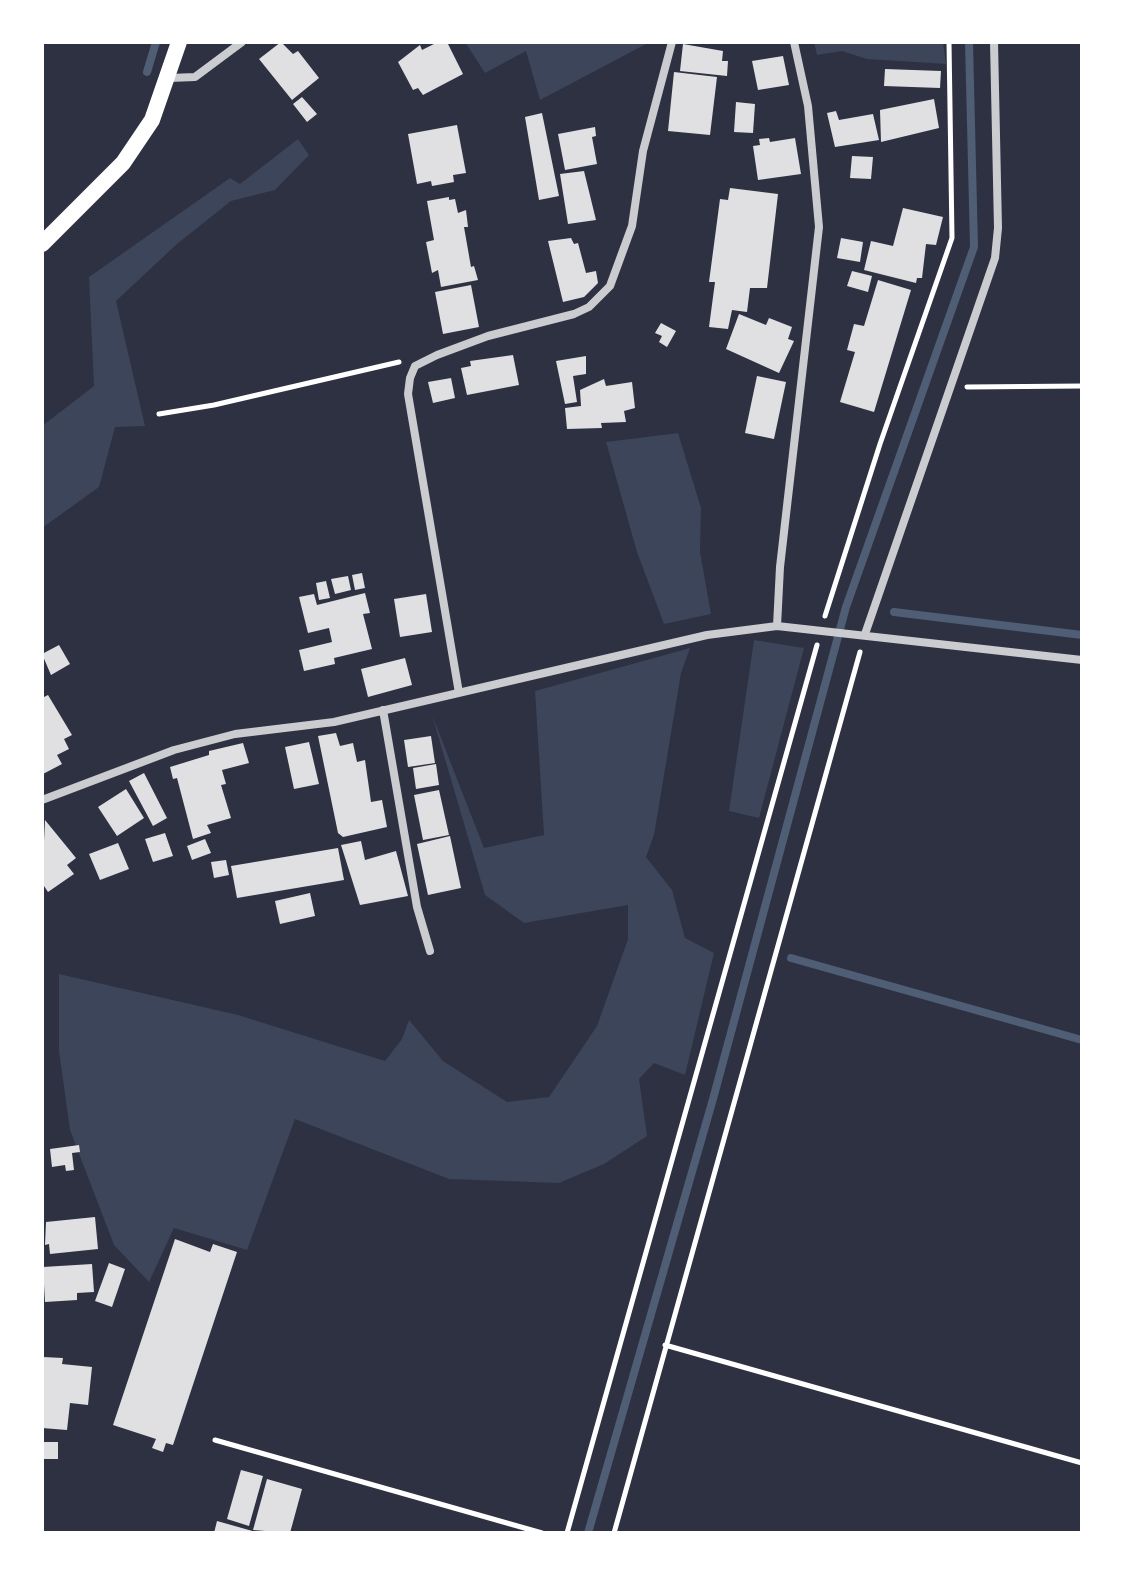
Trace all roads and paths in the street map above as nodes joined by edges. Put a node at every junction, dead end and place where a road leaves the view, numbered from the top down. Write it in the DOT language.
graph roads {
  1 [pos="179,42"];
  2 [pos="242,42"];
  3 [pos="672,42"];
  4 [pos="794,42"];
  5 [pos="949,42"];
  6 [pos="994,42"];
  7 [pos="169,78"];
  8 [pos="42,244"];
  9 [pos="415,366"];
  10 [pos="1082,386"];
  11 [pos="950,388"];
  12 [pos="159,414"];
  13 [pos="777,626"];
  14 [pos="826,631"];
  15 [pos="865,634"];
  16 [pos="1082,660"];
  17 [pos="459,693"];
  18 [pos="383,710"];
  19 [pos="42,800"];
  20 [pos="430,951"];
  21 [pos="665,1345"];
  22 [pos="215,1440"];
  23 [pos="1082,1463"];
  24 [pos="542,1533"];
  25 [pos="567,1533"];
  26 [pos="614,1533"];
  1 -- 7 [label="main road"];
  2 -- 7 [label="street"];
  3 -- 9 [label="street"];
  4 -- 13 [label="street"];
  5 -- 14 [label="path"];
  6 -- 11 [label="street"];
  7 -- 8 [label="main road"];
  9 -- 12 [label="path"];
  9 -- 17 [label="street"];
  10 -- 11 [label="path"];
  11 -- 15 [label="street"];
  13 -- 14 [label="street"];
  13 -- 17 [label="street"];
  14 -- 15 [label="street"];
  14 -- 25 [label="path"];
  15 -- 16 [label="street"];
  15 -- 21 [label="path"];
  17 -- 18 [label="street"];
  18 -- 19 [label="street"];
  18 -- 20 [label="street"];
  21 -- 23 [label="path"];
  21 -- 26 [label="path"];
  22 -- 24 [label="path"];
}
